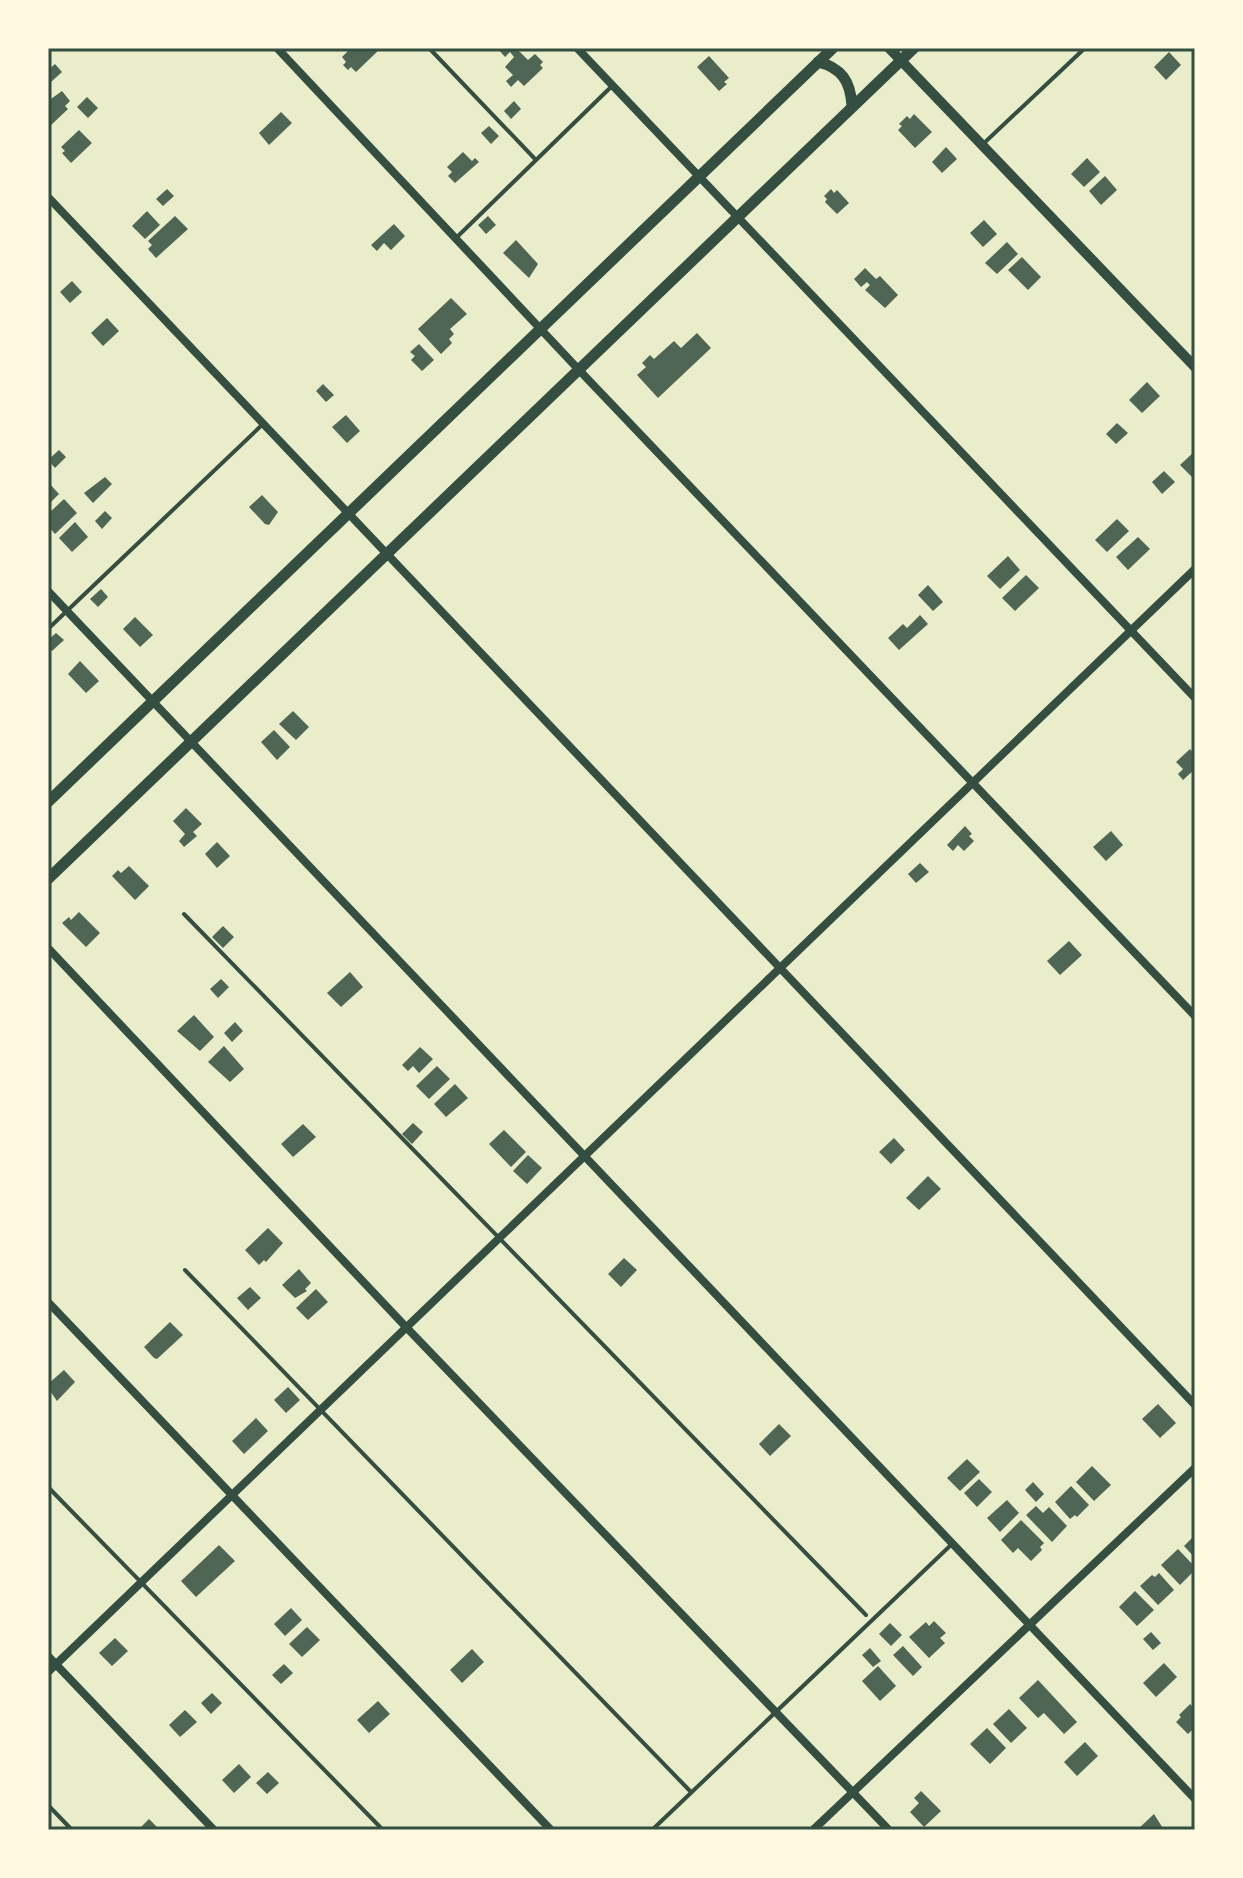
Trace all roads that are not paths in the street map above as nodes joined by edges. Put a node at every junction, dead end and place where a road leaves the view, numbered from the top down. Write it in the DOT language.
graph roads {
  1 [pos="277,48"];
  2 [pos="429,48"];
  3 [pos="577,48"];
  4 [pos="833,48"];
  5 [pos="889,48"];
  6 [pos="914,48"];
  7 [pos="1085,48"];
  8 [pos="901,60"];
  9 [pos="818,62"];
  10 [pos="613,86"];
  11 [pos="852,105"];
  12 [pos="982,145"];
  13 [pos="535,160"];
  14 [pos="699,177"];
  15 [pos="48,197"];
  16 [pos="738,217"];
  17 [pos="456,238"];
  18 [pos="541,328"];
  19 [pos="1195,367"];
  20 [pos="579,370"];
  21 [pos="264,423"];
  22 [pos="349,512"];
  23 [pos="386,553"];
  24 [pos="1195,569"];
  25 [pos="48,591"];
  26 [pos="67,611"];
  27 [pos="48,629"];
  28 [pos="1130,631"];
  29 [pos="1195,698"];
  30 [pos="152,701"];
  31 [pos="191,742"];
  32 [pos="973,783"];
  33 [pos="48,802"];
  34 [pos="48,879"];
  35 [pos="184,914"];
  36 [pos="48,948"];
  37 [pos="779,968"];
  38 [pos="1195,1016"];
  39 [pos="584,1156"];
  40 [pos="498,1239"];
  41 [pos="185,1270"];
  42 [pos="48,1302"];
  43 [pos="406,1327"];
  44 [pos="1195,1405"];
  45 [pos="320,1410"];
  46 [pos="1195,1468"];
  47 [pos="48,1487"];
  48 [pos="231,1496"];
  49 [pos="952,1544"];
  50 [pos="141,1582"];
  51 [pos="866,1615"];
  52 [pos="1030,1625"];
  53 [pos="48,1656"];
  54 [pos="56,1664"];
  55 [pos="48,1672"];
  56 [pos="776,1712"];
  57 [pos="691,1792"];
  58 [pos="853,1792"];
  59 [pos="1195,1799"];
  60 [pos="48,1805"];
  61 [pos="72,1830"];
  62 [pos="214,1830"];
  63 [pos="383,1830"];
  64 [pos="551,1830"];
  65 [pos="652,1830"];
  66 [pos="813,1830"];
  67 [pos="889,1830"];
  1 -- 17 [label="street"];
  2 -- 13 [label="lane"];
  3 -- 10 [label="street"];
  4 -- 9 [label="main road"];
  5 -- 8 [label="street"];
  6 -- 8 [label="main road"];
  7 -- 12 [label="lane"];
  8 -- 11 [label="main road"];
  8 -- 12 [label="street"];
  9 -- 11 [label="main road"];
  9 -- 14 [label="main road"];
  10 -- 13 [label="lane"];
  10 -- 14 [label="street"];
  11 -- 16 [label="main road"];
  12 -- 19 [label="street"];
  13 -- 17 [label="lane"];
  14 -- 16 [label="street"];
  14 -- 18 [label="main road"];
  15 -- 21 [label="street"];
  16 -- 20 [label="main road"];
  16 -- 28 [label="street"];
  17 -- 18 [label="street"];
  18 -- 20 [label="street"];
  18 -- 22 [label="main road"];
  20 -- 23 [label="main road"];
  20 -- 32 [label="street"];
  21 -- 22 [label="street"];
  21 -- 26 [label="lane"];
  22 -- 23 [label="street"];
  22 -- 30 [label="main road"];
  23 -- 31 [label="main road"];
  23 -- 37 [label="street"];
  24 -- 28 [label="street"];
  25 -- 26 [label="street"];
  26 -- 27 [label="lane"];
  26 -- 30 [label="street"];
  28 -- 29 [label="street"];
  28 -- 32 [label="street"];
  30 -- 31 [label="street"];
  30 -- 33 [label="main road"];
  31 -- 34 [label="main road"];
  31 -- 39 [label="street"];
  32 -- 37 [label="street"];
  32 -- 38 [label="street"];
  35 -- 40 [label="lane"];
  36 -- 43 [label="street"];
  37 -- 39 [label="street"];
  37 -- 44 [label="street"];
  39 -- 40 [label="street"];
  39 -- 49 [label="street"];
  40 -- 43 [label="street"];
  40 -- 51 [label="lane"];
  41 -- 45 [label="lane"];
  42 -- 48 [label="street"];
  43 -- 45 [label="street"];
  43 -- 56 [label="street"];
  45 -- 48 [label="street"];
  45 -- 57 [label="lane"];
  46 -- 52 [label="street"];
  47 -- 50 [label="lane"];
  48 -- 50 [label="street"];
  48 -- 64 [label="street"];
  49 -- 52 [label="street"];
  49 -- 56 [label="lane"];
  50 -- 54 [label="street"];
  50 -- 63 [label="lane"];
  52 -- 58 [label="street"];
  52 -- 59 [label="street"];
  53 -- 54 [label="street"];
  54 -- 55 [label="street"];
  54 -- 62 [label="street"];
  56 -- 57 [label="lane"];
  56 -- 58 [label="street"];
  57 -- 65 [label="lane"];
  58 -- 66 [label="street"];
  58 -- 67 [label="street"];
  60 -- 61 [label="lane"];
}
